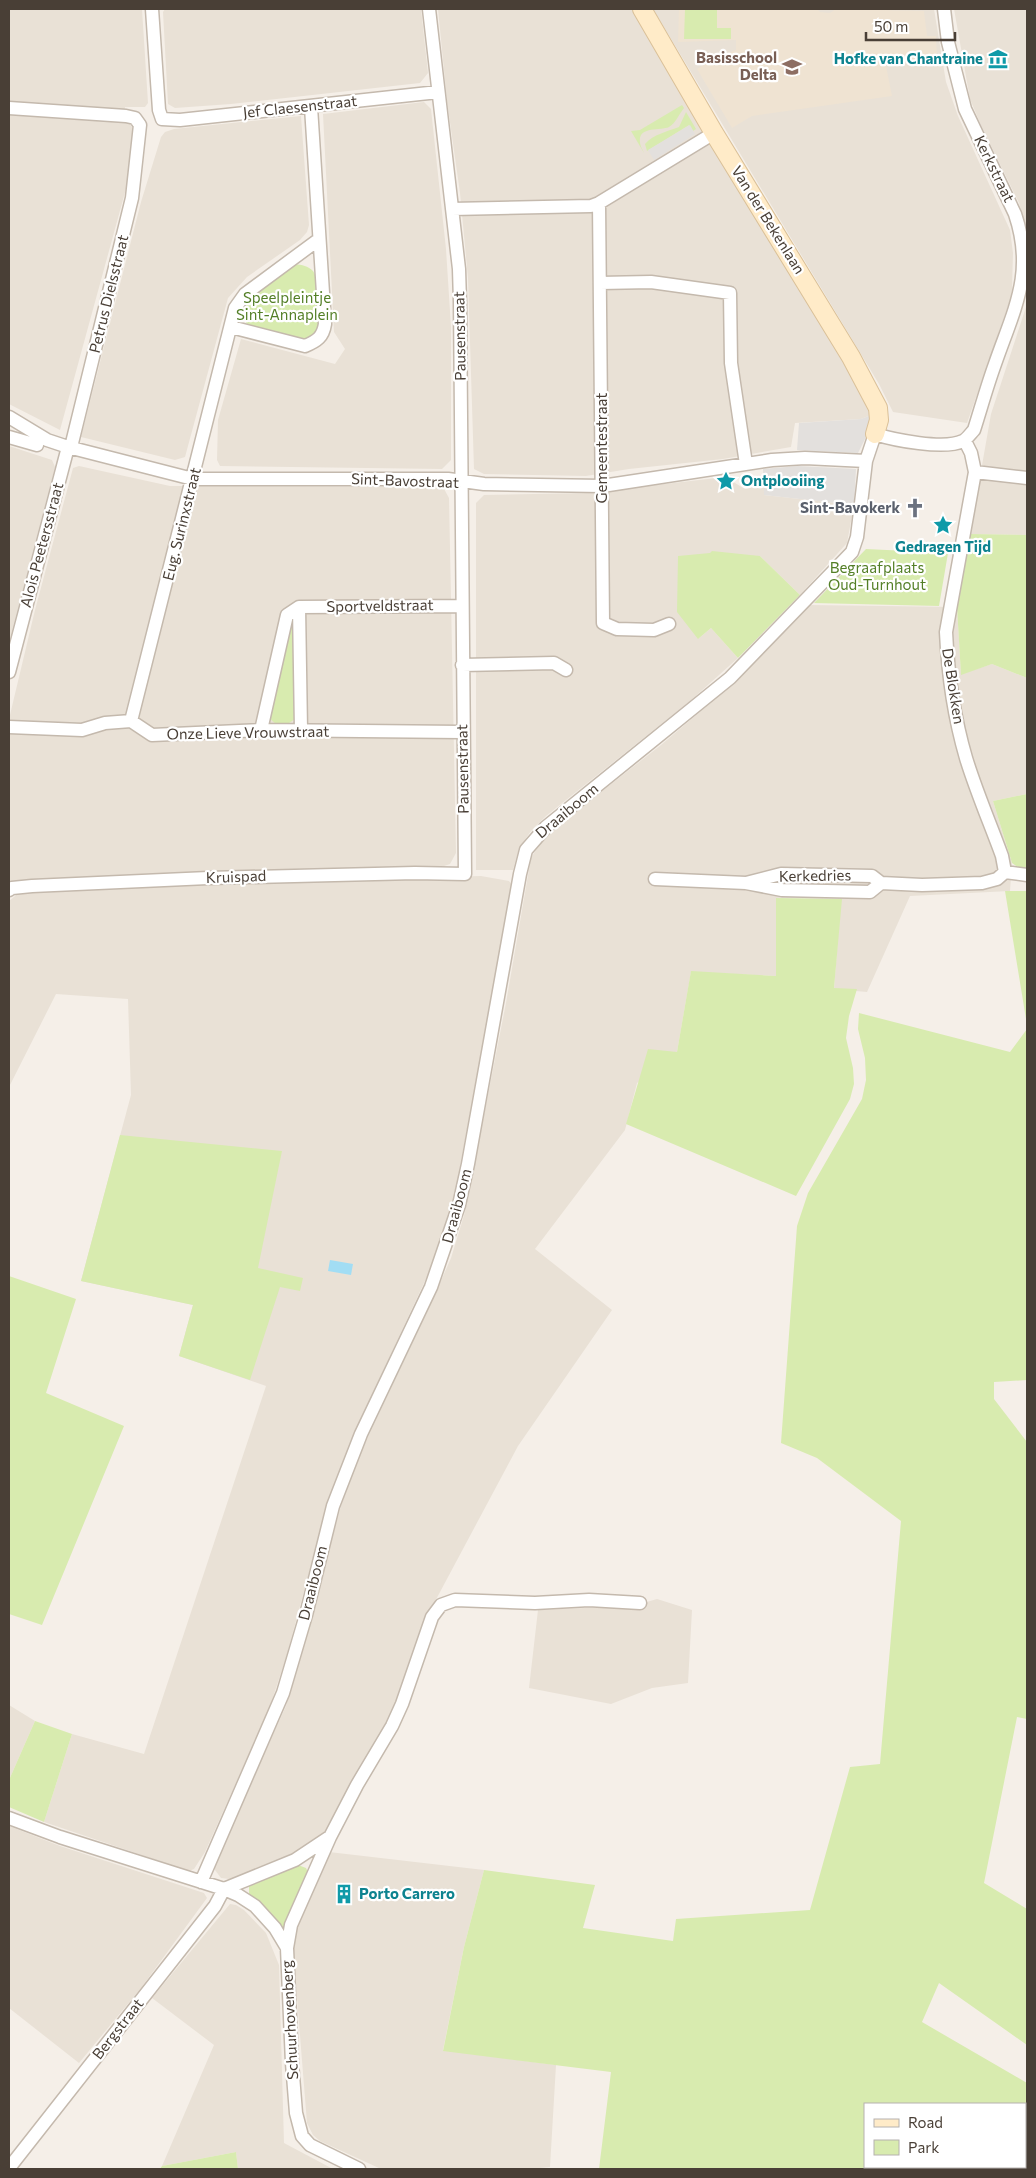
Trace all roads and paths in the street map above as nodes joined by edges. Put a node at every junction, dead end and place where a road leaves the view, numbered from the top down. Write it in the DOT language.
graph roads {
  1 [pos="152,9"];
  2 [pos="429,9"];
  3 [pos="944,9"];
  4 [pos="647,10"];
  5 [pos="438,92"];
  6 [pos="311,107"];
  7 [pos="9,108"];
  8 [pos="714,133"];
  9 [pos="599,203"];
  10 [pos="452,209"];
  11 [pos="318,240"];
  12 [pos="600,283"];
  13 [pos="1023,300"];
  14 [pos="231,327"];
  15 [pos="9,417"];
  16 [pos="875,434"];
  17 [pos="9,437"];
  18 [pos="965,441"];
  19 [pos="37,445"];
  20 [pos="68,447"];
  21 [pos="866,461"];
  22 [pos="746,464"];
  23 [pos="975,472"];
  24 [pos="1027,478"];
  25 [pos="194,479"];
  26 [pos="462,483"];
  27 [pos="602,486"];
  28 [pos="461,606"];
  29 [pos="299,607"];
  30 [pos="669,624"];
  31 [pos="462,665"];
  32 [pos="566,670"];
  33 [pos="9,672"];
  34 [pos="131,721"];
  35 [pos="9,727"];
  36 [pos="260,730"];
  37 [pos="302,730"];
  38 [pos="462,732"];
  39 [pos="1005,872"];
  40 [pos="464,874"];
  41 [pos="1027,876"];
  42 [pos="655,879"];
  43 [pos="9,890"];
  44 [pos="640,1603"];
  45 [pos="9,1818"];
  46 [pos="330,1837"];
  47 [pos="201,1882"];
  48 [pos="224,1890"];
  49 [pos="286,1948"];
  50 [pos="9,2168"];
  51 [pos="359,2169"];
  1 -- 6 [label="street, Jef Claesenstraat"];
  2 -- 5 [label="street, Pausenstraat"];
  3 -- 13 [label="street, Kerkstraat"];
  4 -- 8 [label="street, Van der Bekenlaan"];
  5 -- 6 [label="street, Jef Claesenstraat"];
  5 -- 10 [label="street, Pausenstraat"];
  6 -- 11 [label="street"];
  7 -- 20 [label="street, Petrus Dielsstraat"];
  8 -- 9 [label="street"];
  8 -- 16 [label="street, Van der Bekenlaan"];
  9 -- 10 [label="street"];
  9 -- 12 [label="street, Gemeentestraat"];
  10 -- 26 [label="street, Pausenstraat"];
  11 -- 14 [label="street, Eug. Surinxstraat"];
  11 -- 14 [label="street"];
  12 -- 22 [label="street"];
  12 -- 27 [label="street, Gemeentestraat"];
  13 -- 18 [label="street, Kerkstraat"];
  14 -- 25 [label="street, Eug. Surinxstraat"];
  15 -- 20 [label="street, Sint-Bavostraat"];
  16 -- 18 [label="street"];
  16 -- 21 [label="street, Draaiboom"];
  17 -- 19 [label="street"];
  18 -- 23 [label="street"];
  20 -- 25 [label="street, Sint-Bavostraat"];
  20 -- 33 [label="street, Alois Peetersstraat"];
  21 -- 22 [label="street, Sint-Bavostraat"];
  21 -- 47 [label="street, Draaiboom"];
  22 -- 27 [label="street, Sint-Bavostraat"];
  23 -- 24 [label="street"];
  23 -- 39 [label="street, De Blokken"];
  25 -- 26 [label="street, Sint-Bavostraat"];
  25 -- 34 [label="street, Eug. Surinxstraat"];
  26 -- 27 [label="street, Sint-Bavostraat"];
  26 -- 28 [label="street, Pausenstraat"];
  27 -- 30 [label="street, Gemeentestraat"];
  28 -- 29 [label="street, Sportveldstraat"];
  28 -- 31 [label="street, Pausenstraat"];
  29 -- 36 [label="street"];
  29 -- 37 [label="street"];
  31 -- 32 [label="street"];
  31 -- 38 [label="street, Pausenstraat"];
  34 -- 35 [label="street"];
  34 -- 36 [label="street, Onze Lieve Vrouwstraat"];
  36 -- 37 [label="street, Onze Lieve Vrouwstraat"];
  37 -- 38 [label="street, Onze Lieve Vrouwstraat"];
  38 -- 40 [label="street, Pausenstraat"];
  39 -- 41 [label="street"];
  39 -- 42 [label="street, Kerkedries"];
  40 -- 43 [label="street, Kruispad"];
  44 -- 46 [label="street"];
  45 -- 47 [label="street"];
  46 -- 48 [label="street"];
  46 -- 49 [label="street"];
  47 -- 48 [label="street, Schuurhovenberg"];
  48 -- 49 [label="street, Schuurhovenberg"];
  48 -- 50 [label="street, Bergstraat"];
  49 -- 51 [label="street, Schuurhovenberg"];
}
